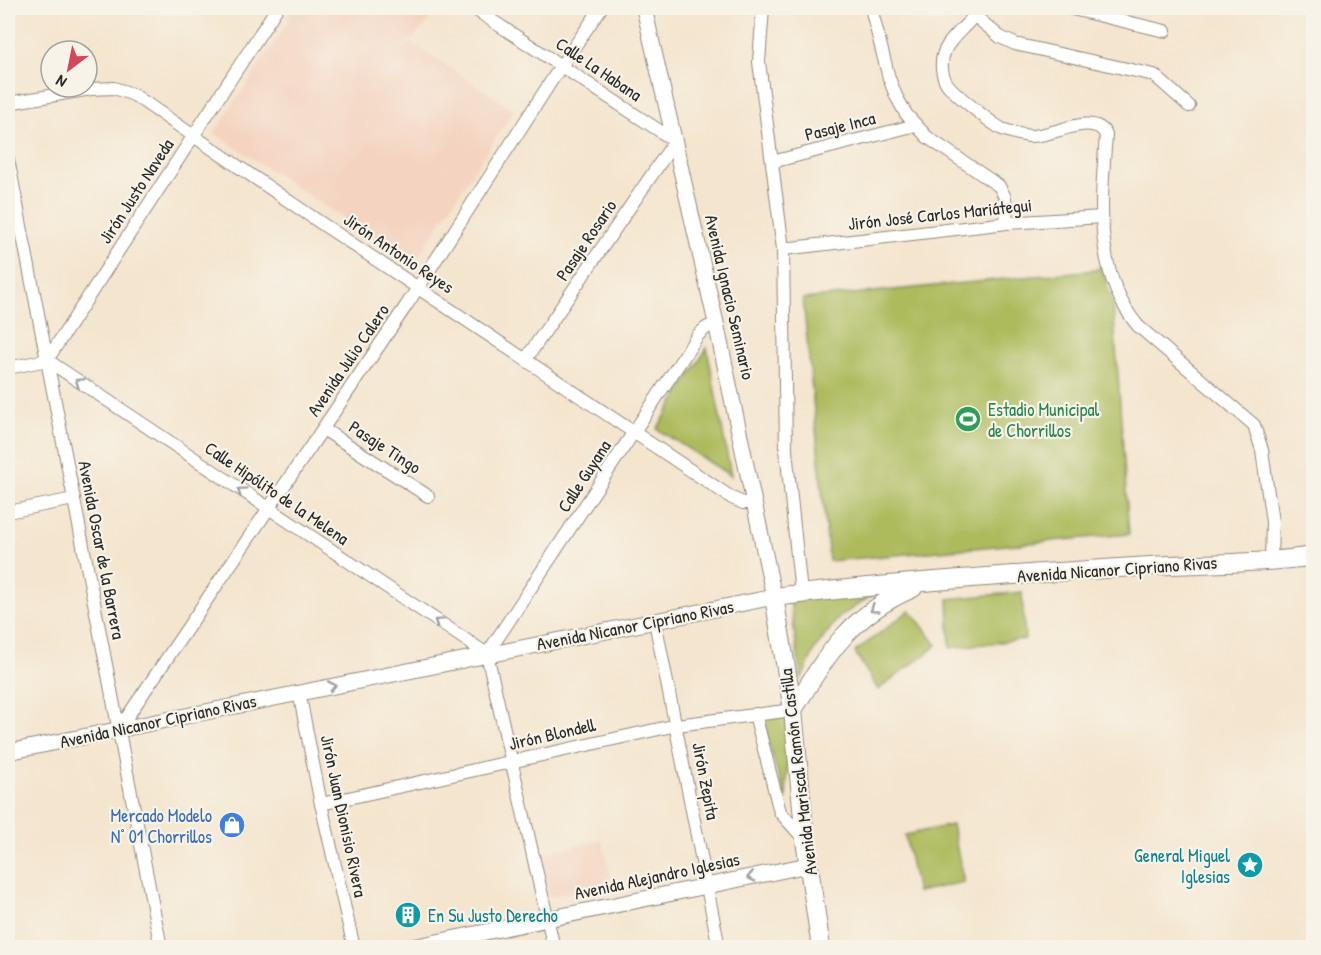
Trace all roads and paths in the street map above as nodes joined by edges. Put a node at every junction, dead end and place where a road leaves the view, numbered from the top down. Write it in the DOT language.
graph roads {
  1 [pos="277,8"];
  2 [pos="473,8"];
  3 [pos="601,8"];
  4 [pos="644,8"];
  5 [pos="764,8"];
  6 [pos="871,8"];
  7 [pos="1068,8"];
  8 [pos="977,12"];
  9 [pos="1165,31"];
  10 [pos="561,66"];
  11 [pos="8,103"];
  12 [pos="1189,106"];
  13 [pos="916,125"];
  14 [pos="194,135"];
  15 [pos="675,141"];
  16 [pos="8,159"];
  17 [pos="772,162"];
  18 [pos="1102,217"];
  19 [pos="1007,223"];
  20 [pos="783,249"];
  21 [pos="418,287"];
  22 [pos="716,323"];
  23 [pos="526,359"];
  24 [pos="47,360"];
  25 [pos="8,368"];
  26 [pos="323,429"];
  27 [pos="634,432"];
  28 [pos="428,496"];
  29 [pos="74,499"];
  30 [pos="754,503"];
  31 [pos="269,510"];
  32 [pos="8,512"];
  33 [pos="1314,556"];
  34 [pos="1271,561"];
  35 [pos="926,582"];
  36 [pos="801,594"];
  37 [pos="774,597"];
  38 [pos="655,621"];
  39 [pos="487,654"];
  40 [pos="299,692"];
  41 [pos="793,710"];
  42 [pos="755,714"];
  43 [pos="676,724"];
  44 [pos="119,729"];
  45 [pos="8,752"];
  46 [pos="512,762"];
  47 [pos="321,804"];
  48 [pos="805,840"];
  49 [pos="808,865"];
  50 [pos="707,886"];
  51 [pos="548,919"];
  52 [pos="160,948"];
  53 [pos="354,948"];
  54 [pos="408,948"];
  55 [pos="554,948"];
  56 [pos="719,948"];
  57 [pos="821,948"];
  1 -- 14 [label="street, Jirón Justo Naveda"];
  2 -- 10 [label="street, Calle La Habana"];
  3 -- 10 [label="street, Avenida Julio Calero"];
  4 -- 15 [label="street, Avenida Ignacio Seminario"];
  5 -- 17 [label="street"];
  6 -- 13 [label="street"];
  7 -- 9 [label="street"];
  8 -- 12 [label="street"];
  8 -- 18 [label="street"];
  10 -- 15 [label="street, Calle La Habana"];
  10 -- 21 [label="street, Avenida Julio Calero"];
  11 -- 14 [label="street, Jirón Antonio Reyes"];
  13 -- 17 [label="street, Pasaje Inca"];
  13 -- 19 [label="street"];
  14 -- 21 [label="street, Jirón Antonio Reyes"];
  14 -- 24 [label="street, Jirón Justo Naveda"];
  15 -- 22 [label="street, Avenida Ignacio Seminario"];
  15 -- 23 [label="street, Pasaje Rosario"];
  16 -- 24 [label="street, Avenida Oscar de la Barrera"];
  17 -- 20 [label="street"];
  18 -- 19 [label="street, Jirón José Carlos Mariátegui"];
  18 -- 34 [label="street"];
  19 -- 20 [label="street, Jirón José Carlos Mariátegui"];
  20 -- 36 [label="street"];
  21 -- 23 [label="street, Jirón Antonio Reyes"];
  21 -- 26 [label="street, Avenida Julio Calero"];
  22 -- 27 [label="street, Calle Guyana"];
  22 -- 30 [label="street, Avenida Ignacio Seminario"];
  23 -- 27 [label="street, Jirón Antonio Reyes"];
  24 -- 25 [label="street"];
  24 -- 29 [label="street, Avenida Oscar de la Barrera"];
  31 -- 24 [label="street, Calle Hipólito de la Melena, one-way"];
  26 -- 28 [label="street, Pasaje Tingo"];
  26 -- 31 [label="street, Avenida Julio Calero"];
  27 -- 30 [label="street, Jirón Antonio Reyes"];
  27 -- 39 [label="street, Calle Guyana"];
  29 -- 32 [label="street"];
  29 -- 44 [label="street, Avenida Oscar de la Barrera"];
  30 -- 37 [label="street, Avenida Ignacio Seminario"];
  39 -- 31 [label="street, Calle Hipólito de la Melena, one-way"];
  31 -- 44 [label="street, Avenida Julio Calero"];
  33 -- 34 [label="main road, Avenida Nicanor Cipriano Rivas"];
  34 -- 35 [label="main road, Avenida Nicanor Cipriano Rivas"];
  35 -- 36 [label="main road, Avenida Nicanor Cipriano Rivas"];
  35 -- 41 [label="main road, one-way"];
  36 -- 37 [label="main road, Avenida Nicanor Cipriano Rivas"];
  37 -- 38 [label="street, Avenida Nicanor Cipriano Rivas"];
  37 -- 41 [label="main road, Avenida Mariscal Ramón Castilla"];
  38 -- 39 [label="street, Avenida Nicanor Cipriano Rivas"];
  38 -- 43 [label="street, Jirón Zepita"];
  40 -- 39 [label="street, Avenida Nicanor Cipriano Rivas, one-way"];
  39 -- 46 [label="street"];
  40 -- 44 [label="street, Avenida Nicanor Cipriano Rivas"];
  40 -- 47 [label="street, Jirón Juan Dionisio Rivera"];
  41 -- 42 [label="street, Jirón Blondell"];
  41 -- 48 [label="main road, Avenida Mariscal Ramón Castilla"];
  42 -- 43 [label="street, Jirón Blondell"];
  42 -- 48 [label="street"];
  43 -- 46 [label="street, Jirón Blondell"];
  43 -- 50 [label="street, Jirón Zepita"];
  44 -- 45 [label="street, Avenida Nicanor Cipriano Rivas"];
  44 -- 52 [label="street, Avenida Oscar de la Barrera"];
  46 -- 47 [label="street, Jirón Blondell"];
  46 -- 51 [label="street"];
  47 -- 53 [label="street, Jirón Juan Dionisio Rivera"];
  48 -- 49 [label="main road, Avenida Mariscal Ramón Castilla"];
  49 -- 50 [label="street, Avenida Alejandro Iglesias, one-way"];
  49 -- 57 [label="main road, Avenida Mariscal Ramón Castilla"];
  50 -- 51 [label="street, Avenida Alejandro Iglesias"];
  50 -- 56 [label="street, Jirón Zepita"];
  51 -- 54 [label="street, Avenida Alejandro Iglesias"];
  51 -- 55 [label="street"];
}
